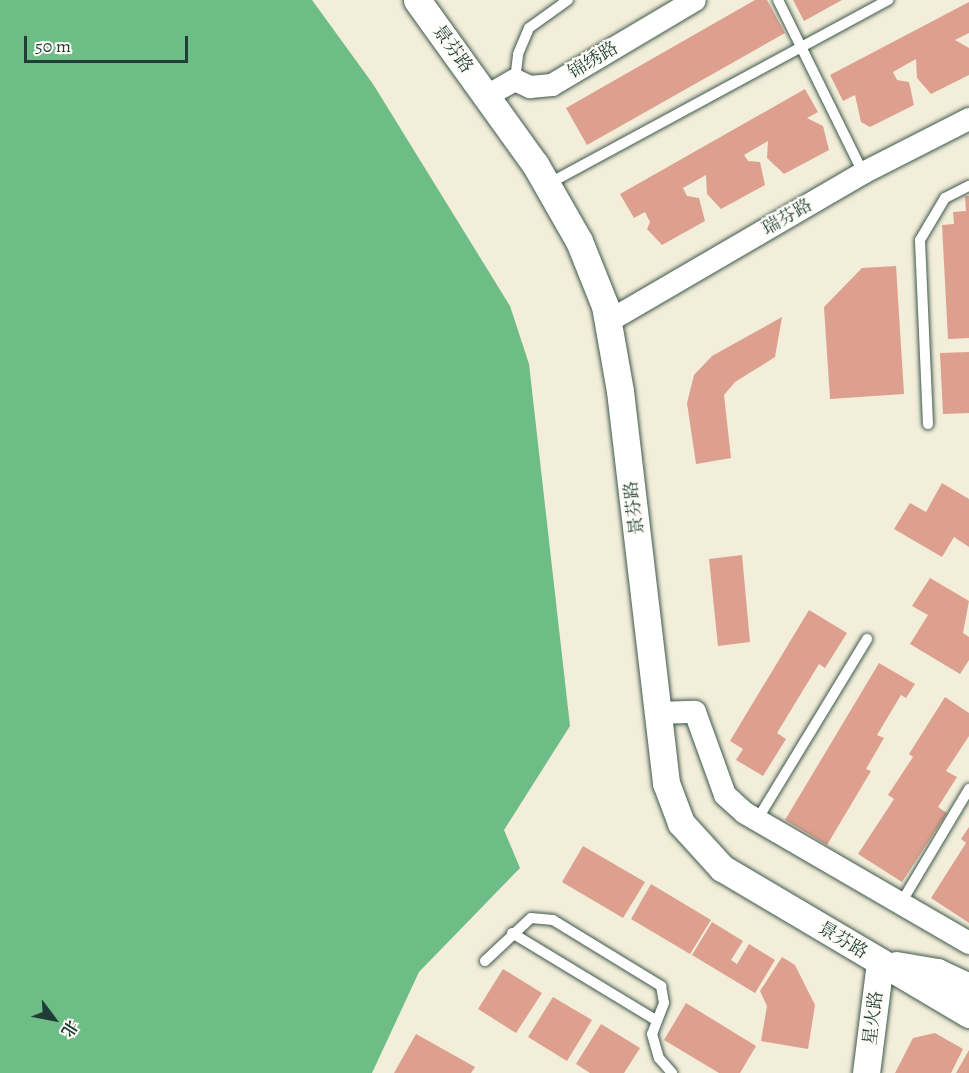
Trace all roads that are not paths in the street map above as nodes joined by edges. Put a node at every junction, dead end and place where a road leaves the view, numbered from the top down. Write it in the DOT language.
graph roads {
  1 [pos="417,0"];
  2 [pos="568,0"];
  3 [pos="695,0"];
  4 [pos="778,0"];
  5 [pos="888,0"];
  6 [pos="801,47"];
  7 [pos="515,80"];
  8 [pos="487,96"];
  9 [pos="969,119"];
  10 [pos="863,173"];
  11 [pos="547,185"];
  12 [pos="969,186"];
  13 [pos="609,321"];
  14 [pos="928,424"];
  15 [pos="867,639"];
  16 [pos="658,713"];
  17 [pos="969,789"];
  18 [pos="756,820"];
  19 [pos="901,903"];
  20 [pos="512,933"];
  21 [pos="969,943"];
  22 [pos="485,961"];
  23 [pos="880,962"];
  24 [pos="969,987"];
  25 [pos="969,1014"];
  26 [pos="654,1019"];
  27 [pos="672,1073"];
  28 [pos="866,1073"];
  1 -- 8 [label="street, 景芬路"];
  2 -- 7 [label="lane"];
  3 -- 7 [label="street, 锦绣路"];
  4 -- 6 [label="lane"];
  5 -- 6 [label="lane"];
  6 -- 10 [label="lane"];
  6 -- 11 [label="lane"];
  7 -- 8 [label="street"];
  8 -- 11 [label="street, 景芬路"];
  9 -- 10 [label="street, 瑞芬路"];
  10 -- 13 [label="street, 瑞芬路"];
  11 -- 13 [label="street, 景芬路"];
  12 -- 14 [label="lane"];
  13 -- 16 [label="street, 景芬路"];
  15 -- 18 [label="lane"];
  16 -- 18 [label="street"];
  16 -- 23 [label="street, 景芬路"];
  17 -- 19 [label="lane"];
  18 -- 19 [label="street"];
  19 -- 21 [label="street"];
  20 -- 22 [label="lane"];
  20 -- 26 [label="lane"];
  20 -- 26 [label="lane"];
  23 -- 24 [label="street, 景芬路"];
  23 -- 25 [label="street, 景芬路"];
  23 -- 28 [label="street, 星火路"];
  26 -- 27 [label="lane"];
}
